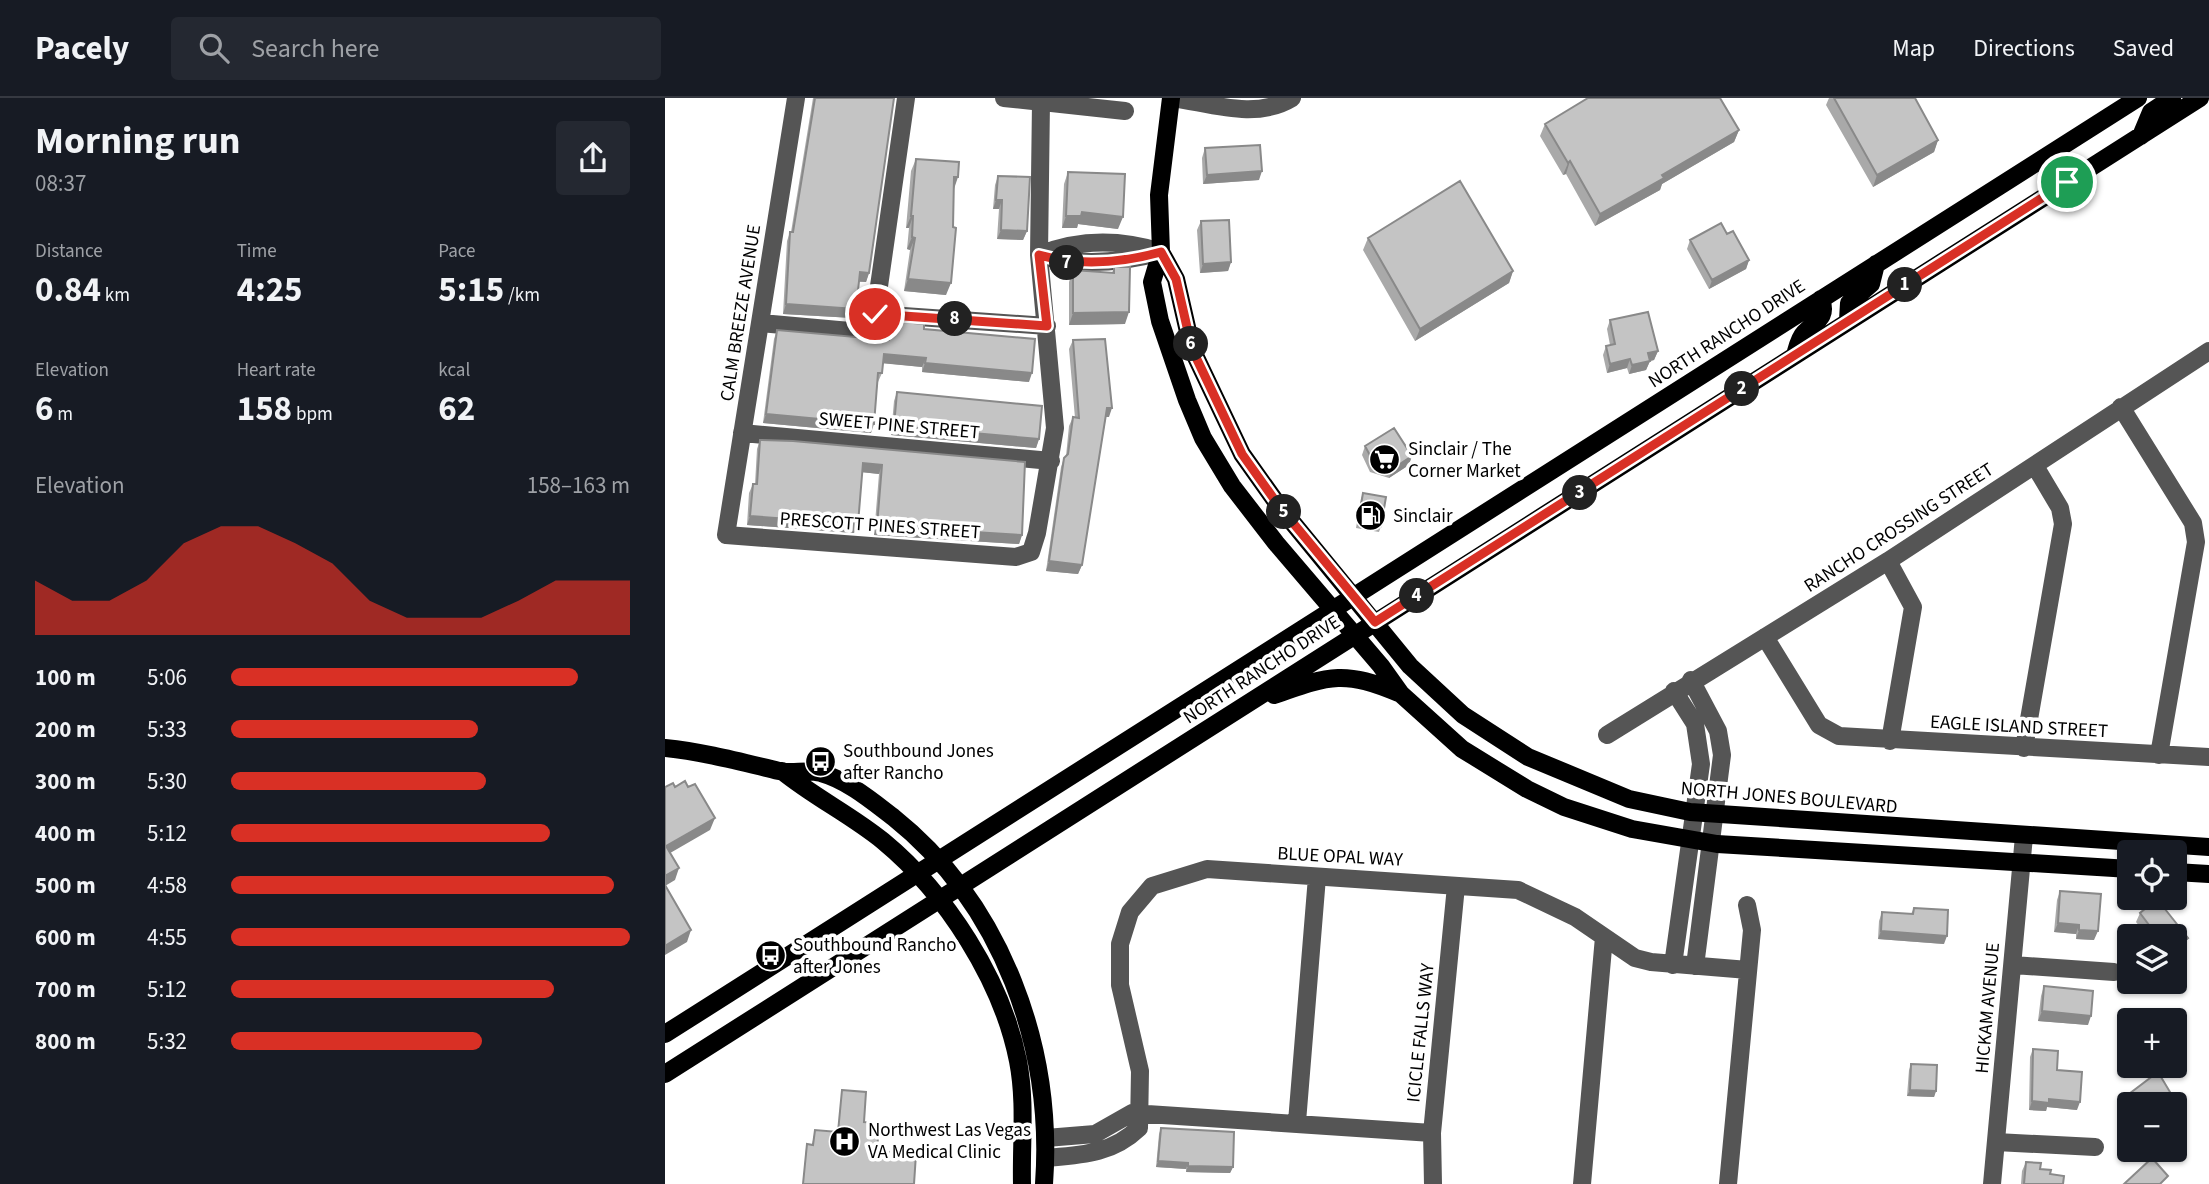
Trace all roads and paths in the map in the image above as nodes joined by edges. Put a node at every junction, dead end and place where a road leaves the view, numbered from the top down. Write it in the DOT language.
graph roads {
  1 [pos="796,98"];
  2 [pos="906,98"];
  3 [pos="1004,98"];
  4 [pos="1172,98"];
  5 [pos="1292,98"];
  6 [pos="2138,98"];
  7 [pos="2172,98"];
  8 [pos="2200,98"];
  9 [pos="1041,102"];
  10 [pos="1125,111"];
  11 [pos="2141,136"];
  12 [pos="1161,252"];
  13 [pos="1039,255"];
  14 [pos="1876,264"];
  15 [pos="1821,299"];
  16 [pos="875,314"];
  17 [pos="1848,320"];
  18 [pos="761,323"];
  19 [pos="1047,326"];
  20 [pos="2209,351"];
  21 [pos="1795,355"];
  22 [pos="1187,400"];
  23 [pos="2120,407"];
  24 [pos="742,433"];
  25 [pos="1051,461"];
  26 [pos="2035,466"];
  27 [pos="1251,467"];
  28 [pos="726,536"];
  29 [pos="1888,561"];
  30 [pos="1355,597"];
  31 [pos="1335,609"];
  32 [pos="1375,622"];
  33 [pos="1356,635"];
  34 [pos="1765,637"];
  35 [pos="1691,680"];
  36 [pos="1674,691"];
  37 [pos="1401,694"];
  38 [pos="1242,707"];
  39 [pos="1607,735"];
  40 [pos="1890,741"];
  41 [pos="665,748"];
  42 [pos="2024,748"];
  43 [pos="2159,755"];
  44 [pos="2209,757"];
  45 [pos="782,772"];
  46 [pos="1693,813"];
  47 [pos="1715,815"];
  48 [pos="2024,836"];
  49 [pos="1688,841"];
  50 [pos="1710,843"];
  51 [pos="2209,847"];
  52 [pos="942,860"];
  53 [pos="2021,862"];
  54 [pos="2117,868"];
  55 [pos="2187,873"];
  56 [pos="920,874"];
  57 [pos="2209,874"];
  58 [pos="1317,877"];
  59 [pos="959,886"];
  60 [pos="1456,886"];
  61 [pos="939,899"];
  62 [pos="1747,905"];
  63 [pos="1604,937"];
  64 [pos="1674,965"];
  65 [pos="2013,965"];
  66 [pos="1695,966"];
  67 [pos="1748,970"];
  68 [pos="2114,972"];
  69 [pos="665,1034"];
  70 [pos="665,1074"];
  71 [pos="1137,1113"];
  72 [pos="1297,1122"];
  73 [pos="1432,1133"];
  74 [pos="1047,1138"];
  75 [pos="1996,1142"];
  76 [pos="2095,1147"];
  77 [pos="1046,1158"];
  78 [pos="1022,1184"];
  79 [pos="1044,1184"];
  80 [pos="1433,1184"];
  81 [pos="1582,1184"];
  82 [pos="1728,1184"];
  83 [pos="1991,1184"];
  1 -- 18 [label="street, CALM BREEZE AVENUE"];
  2 -- 16 [label="street"];
  3 -- 9 [label="street"];
  4 -- 5 [label="street"];
  4 -- 12 [label="main road"];
  6 -- 14 [label="main road, NORTH RANCHO DRIVE"];
  7 -- 11 [label="main road"];
  8 -- 11 [label="main road, NORTH RANCHO DRIVE"];
  9 -- 10 [label="street"];
  9 -- 13 [label="street"];
  11 -- 17 [label="main road, NORTH RANCHO DRIVE"];
  12 -- 13 [label="street"];
  12 -- 22 [label="main road"];
  12 -- 27 [label="main road"];
  13 -- 19 [label="street"];
  14 -- 15 [label="main road, NORTH RANCHO DRIVE"];
  14 -- 17 [label="main road"];
  15 -- 21 [label="main road"];
  15 -- 30 [label="main road, NORTH RANCHO DRIVE"];
  16 -- 18 [label="street"];
  16 -- 19 [label="street"];
  17 -- 21 [label="main road, NORTH RANCHO DRIVE"];
  18 -- 24 [label="street, CALM BREEZE AVENUE"];
  19 -- 25 [label="street"];
  20 -- 23 [label="street, RANCHO CROSSING STREET"];
  21 -- 32 [label="main road, NORTH RANCHO DRIVE"];
  22 -- 27 [label="main road"];
  22 -- 31 [label="main road"];
  23 -- 26 [label="street, RANCHO CROSSING STREET"];
  23 -- 43 [label="street"];
  24 -- 25 [label="street, SWEET PINE STREET"];
  24 -- 28 [label="street, CALM BREEZE AVENUE"];
  25 -- 28 [label="street, PRESCOTT PINES STREET"];
  26 -- 29 [label="street, RANCHO CROSSING STREET"];
  26 -- 42 [label="street"];
  27 -- 30 [label="main road, NORTH JONES BOULEVARD"];
  29 -- 34 [label="street, RANCHO CROSSING STREET"];
  29 -- 40 [label="street"];
  30 -- 31 [label="main road, NORTH RANCHO DRIVE"];
  30 -- 32 [label="main road, NORTH JONES BOULEVARD"];
  31 -- 33 [label="main road"];
  31 -- 52 [label="main road, NORTH RANCHO DRIVE"];
  32 -- 33 [label="main road, NORTH RANCHO DRIVE"];
  32 -- 46 [label="main road, NORTH JONES BOULEVARD"];
  33 -- 37 [label="main road"];
  33 -- 38 [label="main road, NORTH RANCHO DRIVE"];
  34 -- 35 [label="street, RANCHO CROSSING STREET"];
  34 -- 40 [label="street, EAGLE ISLAND STREET"];
  35 -- 36 [label="street, RANCHO CROSSING STREET"];
  35 -- 47 [label="street"];
  36 -- 39 [label="street, RANCHO CROSSING STREET"];
  36 -- 46 [label="street"];
  37 -- 38 [label="main road"];
  37 -- 49 [label="main road"];
  38 -- 59 [label="main road, NORTH RANCHO DRIVE"];
  40 -- 42 [label="street, EAGLE ISLAND STREET"];
  41 -- 45 [label="main road"];
  42 -- 43 [label="street, EAGLE ISLAND STREET"];
  43 -- 44 [label="street, EAGLE ISLAND STREET"];
  45 -- 52 [label="main road"];
  45 -- 56 [label="main road"];
  46 -- 47 [label="main road, NORTH JONES BOULEVARD"];
  46 -- 49 [label="street"];
  47 -- 48 [label="main road, NORTH JONES BOULEVARD"];
  47 -- 50 [label="street"];
  48 -- 51 [label="main road, NORTH JONES BOULEVARD"];
  48 -- 53 [label="street, HICKAM AVENUE"];
  49 -- 50 [label="main road"];
  49 -- 64 [label="street"];
  50 -- 53 [label="main road"];
  50 -- 66 [label="street"];
  52 -- 56 [label="main road, NORTH RANCHO DRIVE"];
  52 -- 59 [label="main road"];
  53 -- 54 [label="main road"];
  53 -- 65 [label="street, HICKAM AVENUE"];
  55 -- 57 [label="main road"];
  56 -- 61 [label="main road"];
  56 -- 69 [label="main road, NORTH RANCHO DRIVE"];
  58 -- 60 [label="street, BLUE OPAL WAY"];
  58 -- 71 [label="street, BLUE OPAL WAY"];
  58 -- 72 [label="street"];
  59 -- 61 [label="main road, NORTH RANCHO DRIVE"];
  59 -- 74 [label="main road"];
  60 -- 63 [label="street, BLUE OPAL WAY"];
  60 -- 73 [label="street, ICICLE FALLS WAY"];
  61 -- 70 [label="main road, NORTH RANCHO DRIVE"];
  61 -- 78 [label="main road"];
  62 -- 67 [label="street"];
  63 -- 64 [label="street, BLUE OPAL WAY"];
  63 -- 81 [label="street"];
  64 -- 66 [label="street, BLUE OPAL WAY"];
  65 -- 68 [label="street"];
  65 -- 75 [label="street, HICKAM AVENUE"];
  66 -- 67 [label="street, BLUE OPAL WAY"];
  67 -- 82 [label="street"];
  71 -- 72 [label="street"];
  71 -- 74 [label="street"];
  71 -- 77 [label="street, BLUE OPAL WAY"];
  72 -- 73 [label="street"];
  73 -- 80 [label="street, ICICLE FALLS WAY"];
  74 -- 77 [label="main road"];
  75 -- 76 [label="street"];
  75 -- 83 [label="street, HICKAM AVENUE"];
  77 -- 79 [label="main road"];
}
